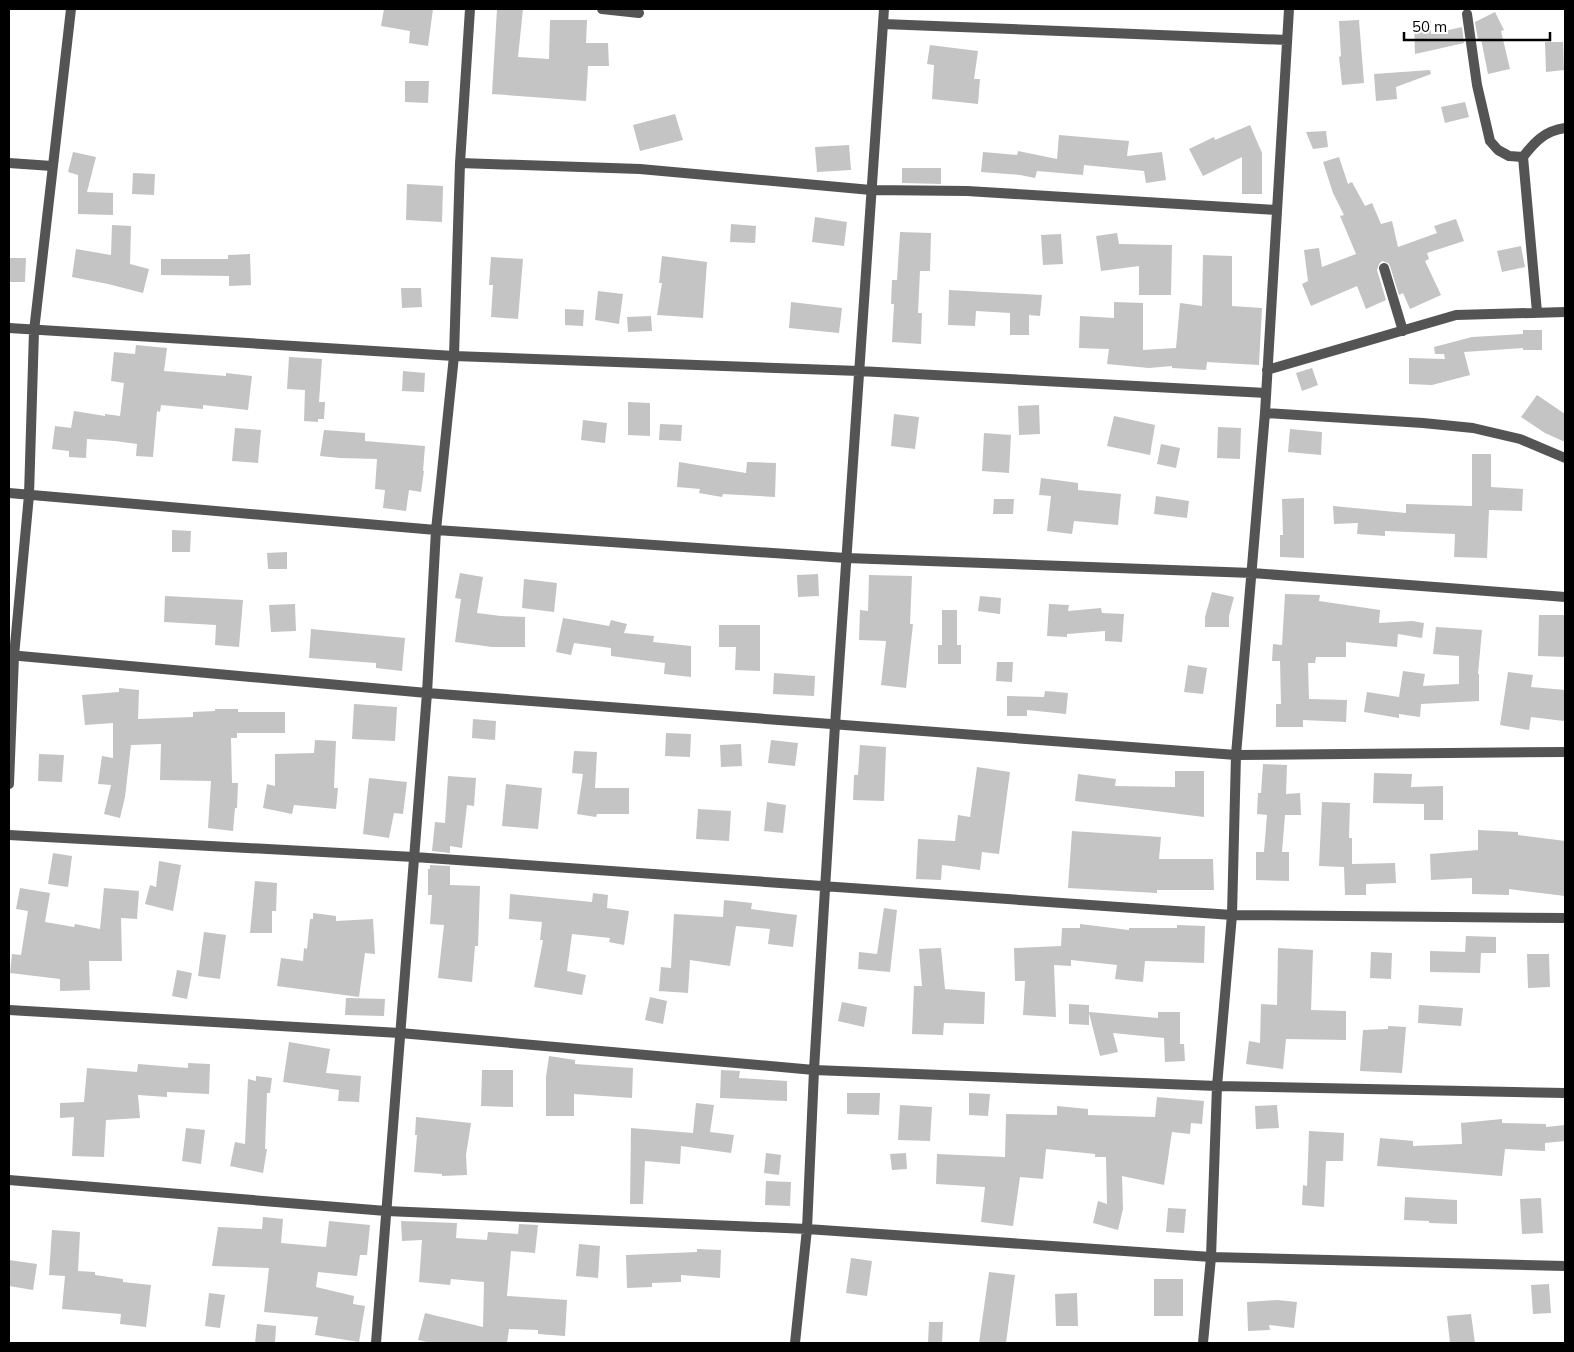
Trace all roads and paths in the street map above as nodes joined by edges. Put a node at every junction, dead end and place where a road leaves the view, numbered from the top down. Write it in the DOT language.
graph roads {
  1 [pos="71,9"];
  2 [pos="470,9"];
  3 [pos="602,9"];
  4 [pos="884,9"];
  5 [pos="1289,9"];
  6 [pos="639,13"];
  7 [pos="1467,14"];
  8 [pos="883,24"];
  9 [pos="1287,40"];
  10 [pos="1565,128"];
  11 [pos="1523,157"];
  12 [pos="9,162"];
  13 [pos="460,163"];
  14 [pos="52,166"];
  15 [pos="871,190"];
  16 [pos="1277,210"];
  17 [pos="1384,268"];
  18 [pos="1537,312"];
  19 [pos="1565,312"];
  20 [pos="9,328"];
  21 [pos="1403,330"];
  22 [pos="34,331"];
  23 [pos="454,356"];
  24 [pos="1267,370"];
  25 [pos="859,371"];
  26 [pos="1266,393"];
  27 [pos="1265,413"];
  28 [pos="1565,458"];
  29 [pos="9,493"];
  30 [pos="29,495"];
  31 [pos="436,530"];
  32 [pos="846,558"];
  33 [pos="1252,574"];
  34 [pos="1565,597"];
  35 [pos="11,655"];
  36 [pos="427,693"];
  37 [pos="834,725"];
  38 [pos="1565,752"];
  39 [pos="1236,755"];
  40 [pos="9,784"];
  41 [pos="9,835"];
  42 [pos="414,857"];
  43 [pos="825,887"];
  44 [pos="1232,915"];
  45 [pos="1565,918"];
  46 [pos="9,1010"];
  47 [pos="400,1032"];
  48 [pos="814,1070"];
  49 [pos="1217,1086"];
  50 [pos="1565,1093"];
  51 [pos="9,1180"];
  52 [pos="386,1211"];
  53 [pos="807,1229"];
  54 [pos="1211,1257"];
  55 [pos="1565,1266"];
  56 [pos="376,1343"];
  57 [pos="795,1343"];
  58 [pos="1203,1343"];
  1 -- 14 [label="street"];
  2 -- 13 [label="street"];
  3 -- 6 [label="street"];
  4 -- 8 [label="street"];
  5 -- 9 [label="street"];
  7 -- 11 [label="street"];
  8 -- 9 [label="street"];
  8 -- 15 [label="street"];
  9 -- 16 [label="street"];
  10 -- 11 [label="street"];
  11 -- 18 [label="street"];
  12 -- 14 [label="street"];
  13 -- 15 [label="street"];
  13 -- 23 [label="street"];
  14 -- 22 [label="street"];
  15 -- 16 [label="street"];
  15 -- 25 [label="street"];
  16 -- 24 [label="street"];
  17 -- 21 [label="street"];
  18 -- 19 [label="street"];
  18 -- 21 [label="street"];
  20 -- 22 [label="street"];
  21 -- 24 [label="street"];
  22 -- 23 [label="street"];
  22 -- 30 [label="street"];
  23 -- 25 [label="street"];
  23 -- 31 [label="street"];
  24 -- 26 [label="street"];
  25 -- 26 [label="street"];
  25 -- 32 [label="street"];
  26 -- 27 [label="street"];
  27 -- 28 [label="street"];
  27 -- 33 [label="street"];
  29 -- 30 [label="street"];
  30 -- 31 [label="street"];
  30 -- 35 [label="street"];
  31 -- 32 [label="street"];
  31 -- 36 [label="street"];
  32 -- 33 [label="street"];
  32 -- 37 [label="street"];
  33 -- 34 [label="street"];
  33 -- 39 [label="street"];
  35 -- 36 [label="street"];
  35 -- 40 [label="street"];
  36 -- 37 [label="street"];
  36 -- 42 [label="street"];
  37 -- 39 [label="street"];
  37 -- 43 [label="street"];
  38 -- 39 [label="street"];
  39 -- 44 [label="street"];
  41 -- 42 [label="street"];
  42 -- 43 [label="street"];
  42 -- 47 [label="street"];
  43 -- 44 [label="street"];
  43 -- 48 [label="street"];
  44 -- 45 [label="street"];
  44 -- 49 [label="street"];
  46 -- 47 [label="street"];
  47 -- 48 [label="street"];
  47 -- 52 [label="street"];
  48 -- 49 [label="street"];
  48 -- 53 [label="street"];
  49 -- 50 [label="street"];
  49 -- 54 [label="street"];
  51 -- 52 [label="street"];
  52 -- 53 [label="street"];
  52 -- 56 [label="street"];
  53 -- 54 [label="street"];
  53 -- 57 [label="street"];
  54 -- 55 [label="street"];
  54 -- 58 [label="street"];
}
